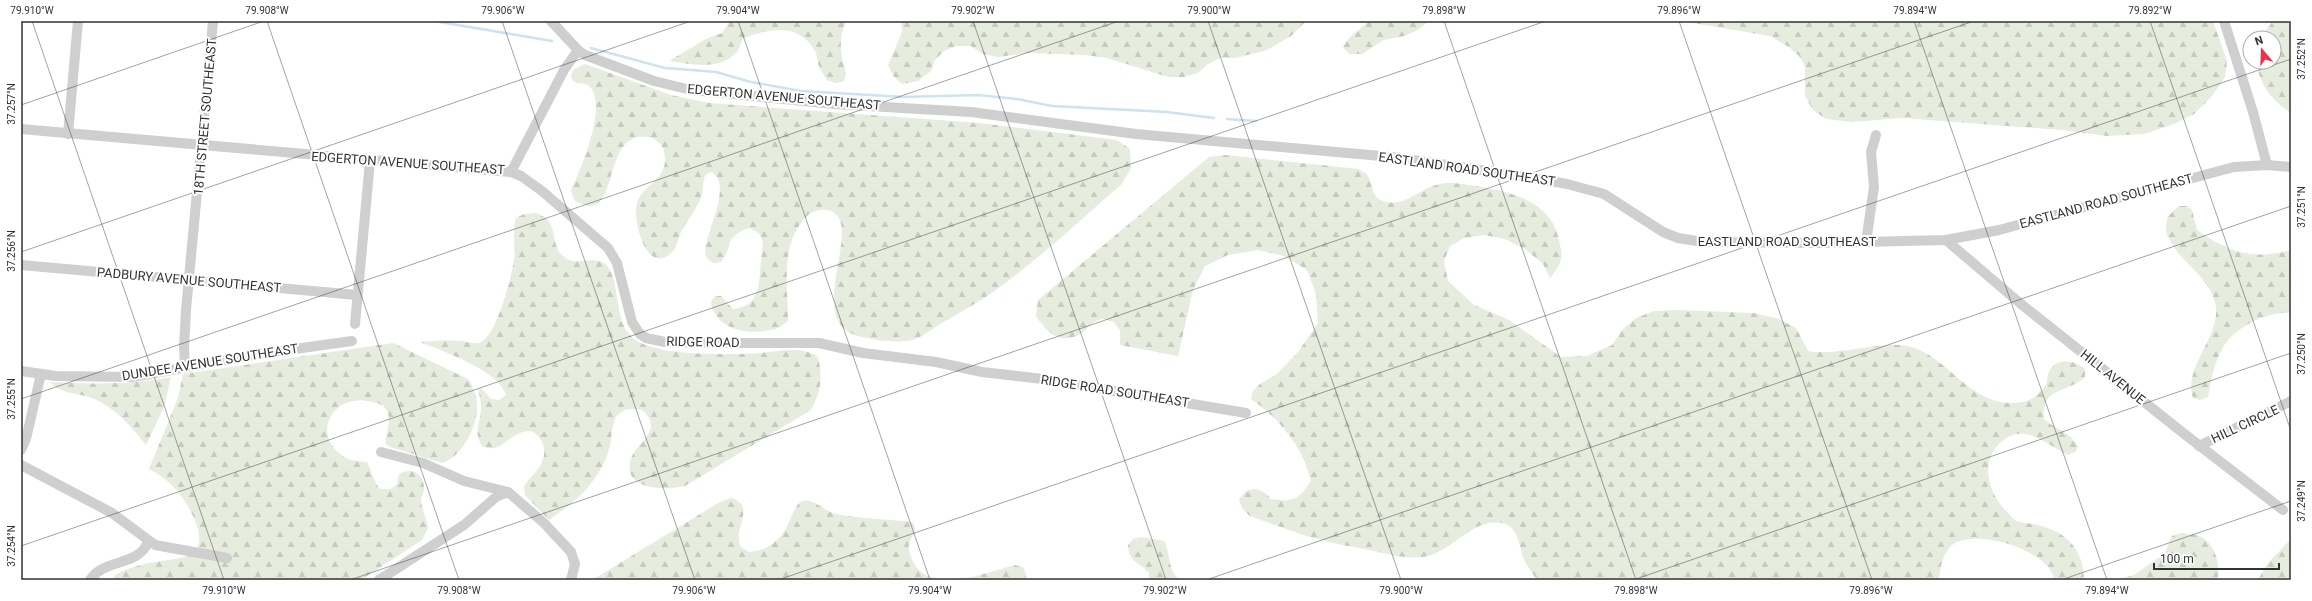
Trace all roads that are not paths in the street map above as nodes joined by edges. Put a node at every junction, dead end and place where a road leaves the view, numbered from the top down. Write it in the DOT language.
graph roads {
  1 [pos="78,21"];
  2 [pos="213,21"];
  3 [pos="550,21"];
  4 [pos="2224,21"];
  5 [pos="578,50"];
  6 [pos="21,129"];
  7 [pos="1100,129"];
  8 [pos="68,134"];
  9 [pos="1876,135"];
  10 [pos="202,146"];
  11 [pos="370,161"];
  12 [pos="2267,165"];
  13 [pos="2291,167"];
  14 [pos="511,172"];
  15 [pos="1946,240"];
  16 [pos="1866,242"];
  17 [pos="21,265"];
  18 [pos="190,280"];
  19 [pos="357,295"];
  20 [pos="355,324"];
  21 [pos="352,341"];
  22 [pos="186,366"];
  23 [pos="21,370"];
  24 [pos="982,372"];
  25 [pos="41,374"];
  26 [pos="2291,402"];
  27 [pos="1246,413"];
  28 [pos="2199,446"];
  29 [pos="21,450"];
  30 [pos="381,452"];
  31 [pos="21,465"];
  32 [pos="508,492"];
  33 [pos="2283,510"];
  34 [pos="148,542"];
  35 [pos="227,558"];
  36 [pos="90,580"];
  37 [pos="379,580"];
  38 [pos="571,580"];
  1 -- 8 [label="street"];
  2 -- 10 [label="street, 18TH STREET SOUTHEAST"];
  3 -- 5 [label="street"];
  4 -- 12 [label="street"];
  5 -- 7 [label="street, EDGERTON AVENUE SOUTHEAST"];
  5 -- 14 [label="street, EDGERTON AVENUE SOUTHEAST"];
  6 -- 8 [label="street, EDGERTON AVENUE SOUTHEAST"];
  7 -- 16 [label="street, EASTLAND ROAD SOUTHEAST"];
  8 -- 10 [label="street, EDGERTON AVENUE SOUTHEAST"];
  9 -- 16 [label="street"];
  10 -- 11 [label="street, EDGERTON AVENUE SOUTHEAST"];
  10 -- 18 [label="street, 18TH STREET SOUTHEAST"];
  11 -- 14 [label="street, EDGERTON AVENUE SOUTHEAST"];
  11 -- 19 [label="street"];
  12 -- 13 [label="street, EASTLAND ROAD SOUTHEAST"];
  12 -- 15 [label="street, EASTLAND ROAD SOUTHEAST"];
  14 -- 24 [label="street, RIDGE ROAD"];
  15 -- 16 [label="street, EASTLAND ROAD SOUTHEAST"];
  15 -- 28 [label="street, HILL AVENUE"];
  17 -- 18 [label="street, PADBURY AVENUE SOUTHEAST"];
  18 -- 19 [label="street, PADBURY AVENUE SOUTHEAST"];
  18 -- 22 [label="street, 18TH STREET SOUTHEAST"];
  19 -- 20 [label="street"];
  21 -- 22 [label="street, DUNDEE AVENUE SOUTHEAST"];
  22 -- 25 [label="street, DUNDEE AVENUE SOUTHEAST"];
  23 -- 25 [label="street, DUNDEE AVENUE SOUTHEAST"];
  24 -- 27 [label="street, RIDGE ROAD SOUTHEAST"];
  25 -- 29 [label="street"];
  26 -- 28 [label="street, HILL CIRCLE"];
  28 -- 33 [label="street, HILL AVENUE"];
  30 -- 32 [label="street"];
  31 -- 34 [label="street"];
  32 -- 37 [label="street"];
  32 -- 38 [label="street"];
  34 -- 35 [label="street"];
  34 -- 36 [label="street"];
}
